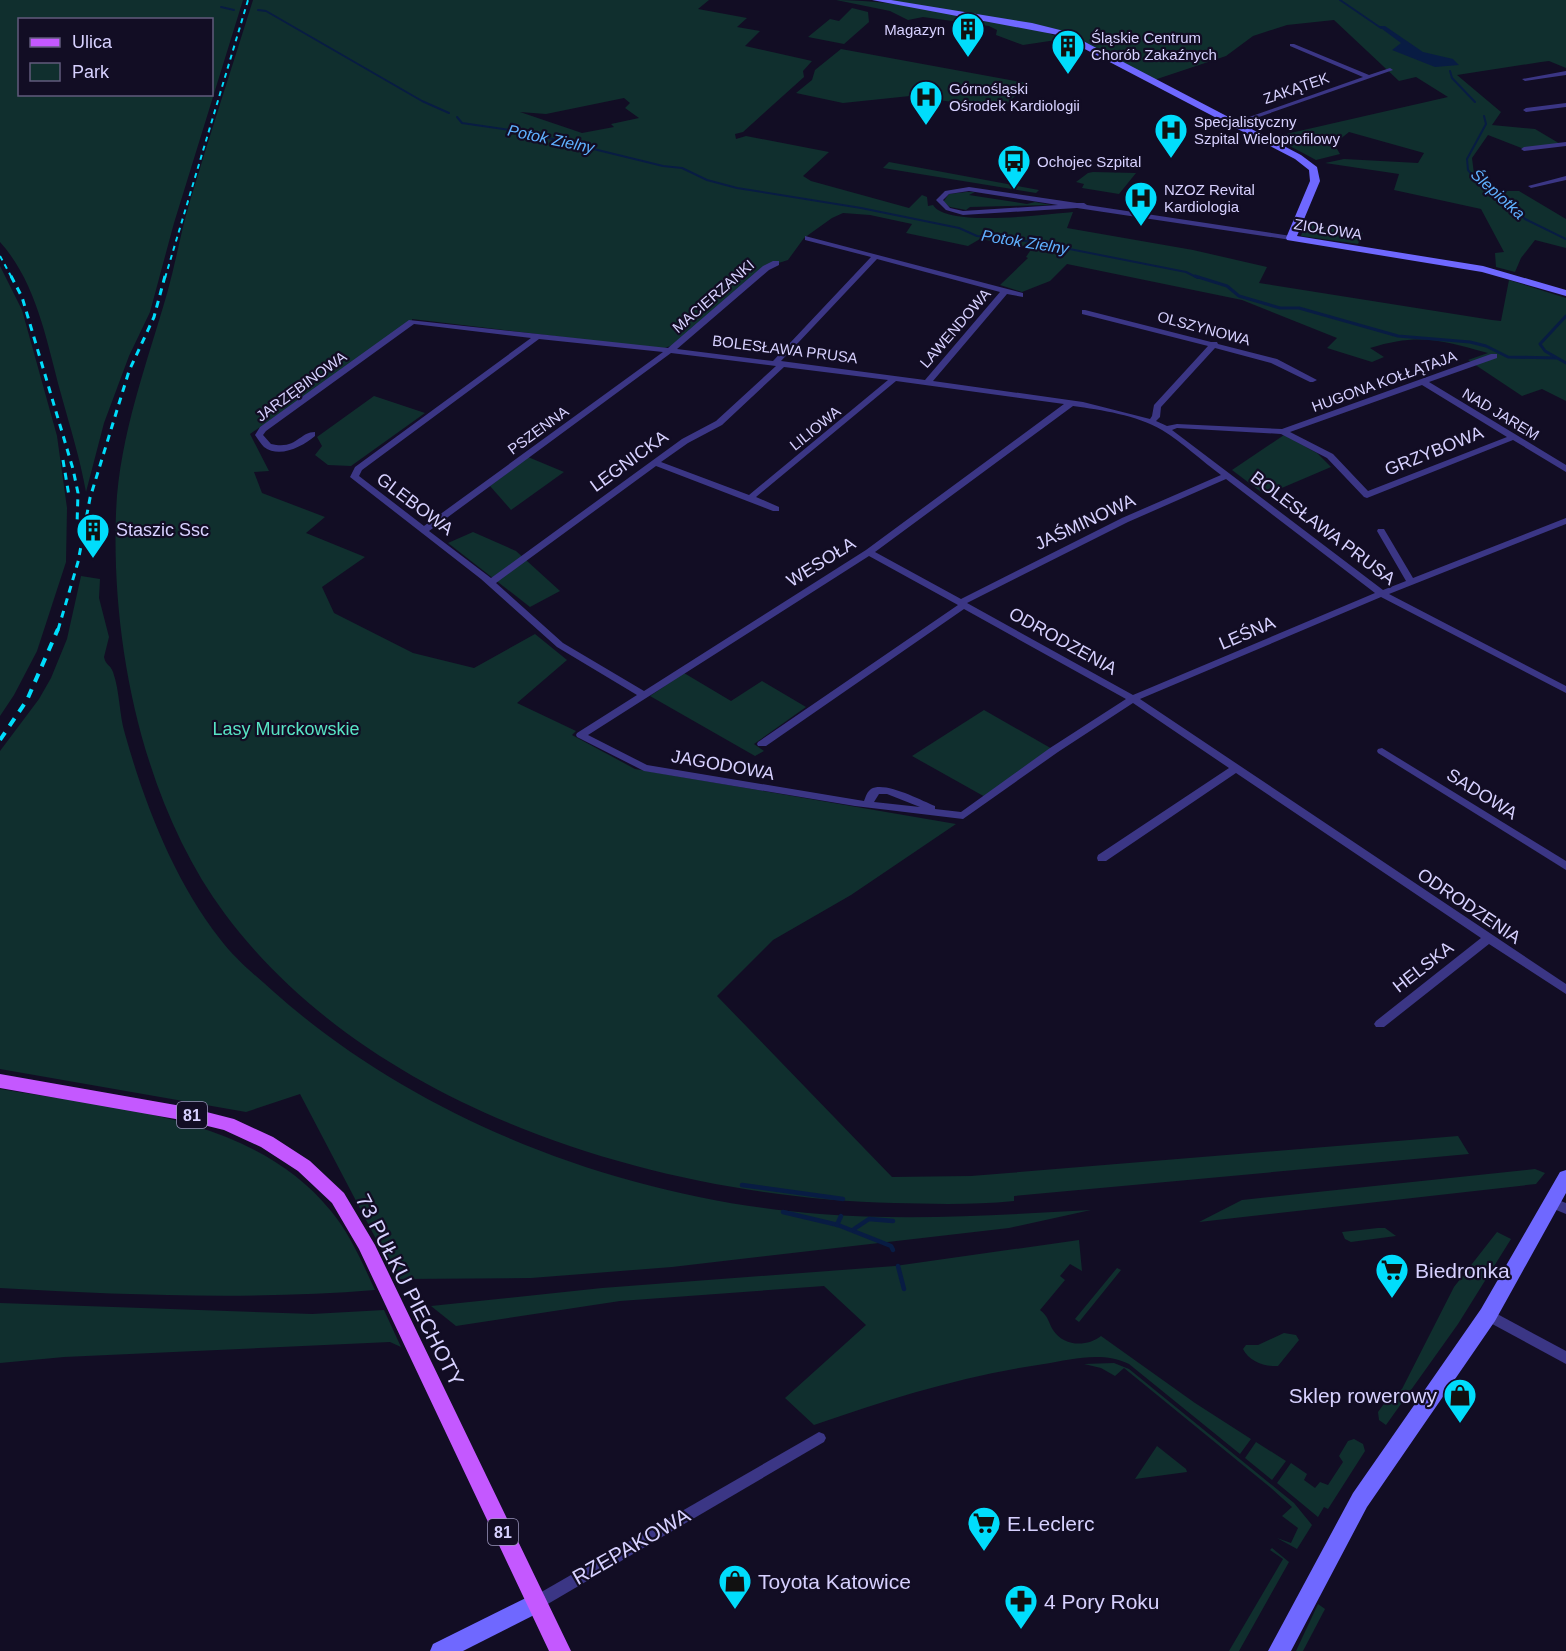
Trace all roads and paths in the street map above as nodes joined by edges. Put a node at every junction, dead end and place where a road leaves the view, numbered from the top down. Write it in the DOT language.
graph roads {
  1 [pos="876,0"];
  2 [pos="1292,45"];
  3 [pos="1390,70"];
  4 [pos="1566,73"];
  5 [pos="1368,78"];
  6 [pos="1525,79"];
  7 [pos="1566,105"];
  8 [pos="1526,110"];
  9 [pos="1234,124"];
  10 [pos="1566,144"];
  11 [pos="1524,149"];
  12 [pos="1566,178"];
  13 [pos="1531,186"];
  14 [pos="1084,206"];
  15 [pos="808,238"];
  16 [pos="1291,238"];
  17 [pos="876,256"];
  18 [pos="776,263"];
  19 [pos="1005,291"];
  20 [pos="1566,293"];
  21 [pos="1020,295"];
  22 [pos="1085,312"];
  23 [pos="412,322"];
  24 [pos="538,336"];
  25 [pos="1214,344"];
  26 [pos="669,351"];
  27 [pos="1494,356"];
  28 [pos="779,362"];
  29 [pos="895,378"];
  30 [pos="1313,380"];
  31 [pos="1422,382"];
  32 [pos="927,383"];
  33 [pos="1070,405"];
  34 [pos="1152,421"];
  35 [pos="1166,429"];
  36 [pos="1283,432"];
  37 [pos="312,434"];
  38 [pos="1513,437"];
  39 [pos="655,463"];
  40 [pos="1566,469"];
  41 [pos="1227,476"];
  42 [pos="750,498"];
  43 [pos="776,509"];
  44 [pos="1566,521"];
  45 [pos="423,531"];
  46 [pos="1381,531"];
  47 [pos="869,552"];
  48 [pos="1411,582"];
  49 [pos="490,583"];
  50 [pos="1382,594"];
  51 [pos="962,604"];
  52 [pos="1566,690"];
  53 [pos="642,694"];
  54 [pos="1133,699"];
  55 [pos="581,735"];
  56 [pos="762,744"];
  57 [pos="1382,752"];
  58 [pos="1234,769"];
  59 [pos="963,816"];
  60 [pos="1102,858"];
  61 [pos="1566,866"];
  62 [pos="1488,939"];
  63 [pos="1566,990"];
  64 [pos="1380,1024"];
  65 [pos="0,1081"];
  66 [pos="1566,1177"];
  67 [pos="1559,1206"];
  68 [pos="1488,1315"];
  69 [pos="1566,1358"];
  70 [pos="819,1438"];
  71 [pos="537,1603"];
  72 [pos="441,1651"];
  73 [pos="560,1651"];
  74 [pos="1279,1651"];
  1 -- 9 [label="street"];
  2 -- 5 [label="street, ZAKĄTEK"];
  3 -- 5 [label="street, ZAKĄTEK"];
  4 -- 6 [label="street"];
  5 -- 9 [label="street, ZAKĄTEK"];
  7 -- 8 [label="street"];
  9 -- 16 [label="street"];
  10 -- 11 [label="street"];
  12 -- 13 [label="street"];
  14 -- 14 [label="street, ZIOŁOWA"];
  14 -- 16 [label="street, ZIOŁOWA"];
  15 -- 17 [label="street"];
  16 -- 20 [label="street, ZIOŁOWA"];
  17 -- 19 [label="street"];
  17 -- 28 [label="street, LEGNICKA"];
  18 -- 26 [label="street, MACIERZANKI"];
  19 -- 21 [label="street"];
  19 -- 32 [label="street, LAWENDOWA"];
  22 -- 25 [label="street, OLSZYNOWA"];
  23 -- 24 [label="street, BOLESŁAWA PRUSA"];
  23 -- 37 [label="street, JARZĘBINOWA"];
  24 -- 26 [label="street, BOLESŁAWA PRUSA"];
  24 -- 45 [label="street, GLEBOWA"];
  25 -- 30 [label="street, OLSZYNOWA"];
  25 -- 34 [label="street"];
  26 -- 28 [label="street, BOLESŁAWA PRUSA"];
  26 -- 45 [label="street, PSZENNA"];
  27 -- 31 [label="street, HUGONA KOŁŁĄTAJA"];
  28 -- 29 [label="street, BOLESŁAWA PRUSA"];
  28 -- 39 [label="street, LEGNICKA"];
  29 -- 32 [label="street, BOLESŁAWA PRUSA"];
  29 -- 42 [label="street, LILIOWA"];
  31 -- 36 [label="street, HUGONA KOŁŁĄTAJA"];
  31 -- 38 [label="street, NAD JAREM"];
  32 -- 33 [label="street, BOLESŁAWA PRUSA"];
  33 -- 34 [label="street, BOLESŁAWA PRUSA"];
  33 -- 47 [label="street, WESOŁA"];
  34 -- 35 [label="street, BOLESŁAWA PRUSA"];
  35 -- 36 [label="street"];
  35 -- 41 [label="street, BOLESŁAWA PRUSA"];
  36 -- 38 [label="street, GRZYBOWA"];
  38 -- 40 [label="street, NAD JAREM"];
  39 -- 42 [label="street"];
  39 -- 49 [label="street, LEGNICKA"];
  41 -- 50 [label="street, BOLESŁAWA PRUSA"];
  41 -- 51 [label="street, JAŚMINOWA"];
  42 -- 43 [label="street"];
  44 -- 48 [label="street, LEŚNA"];
  45 -- 49 [label="street, GLEBOWA"];
  46 -- 48 [label="street, BOLESŁAWA PRUSA"];
  47 -- 51 [label="street, ODRODZENIA"];
  47 -- 53 [label="street, WESOŁA"];
  48 -- 50 [label="street, LEŚNA"];
  49 -- 53 [label="street, GLEBOWA"];
  50 -- 52 [label="street, BOLESŁAWA PRUSA"];
  50 -- 54 [label="street, LEŚNA"];
  51 -- 54 [label="street, ODRODZENIA"];
  51 -- 56 [label="street, JAŚMINOWA"];
  53 -- 55 [label="street, WESOŁA"];
  54 -- 58 [label="street, ODRODZENIA"];
  54 -- 59 [label="street, LEŚNA"];
  55 -- 59 [label="street, JAGODOWA"];
  57 -- 61 [label="street, SADOWA"];
  58 -- 60 [label="street"];
  58 -- 62 [label="street, ODRODZENIA"];
  62 -- 63 [label="street, ODRODZENIA"];
  62 -- 64 [label="street, HELSKA"];
  65 -- 71 [label="main road, 73 PUŁKU PIECHOTY / 81"];
  66 -- 67 [label="street"];
  67 -- 68 [label="street"];
  68 -- 69 [label="street"];
  68 -- 74 [label="street"];
  70 -- 71 [label="street, RZEPAKOWA"];
  71 -- 72 [label="street, RZEPAKOWA"];
  71 -- 73 [label="main road, 81"];
}
